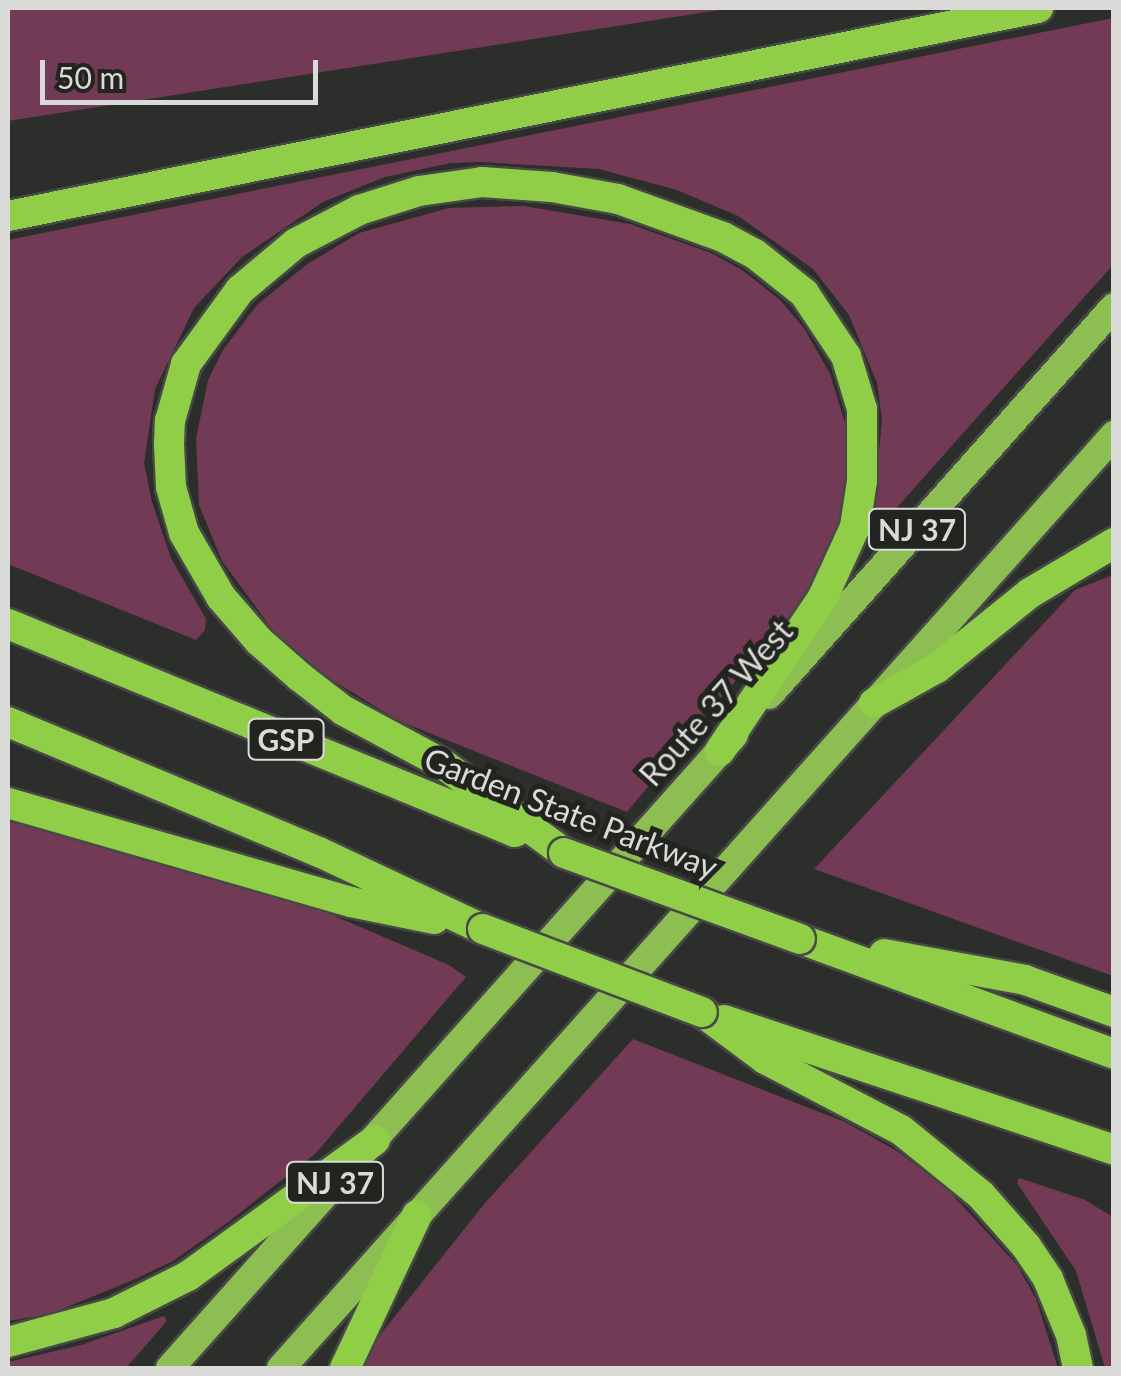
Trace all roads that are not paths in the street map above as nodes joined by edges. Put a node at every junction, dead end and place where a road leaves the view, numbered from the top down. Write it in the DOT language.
graph roads {
  1 [pos="1038,8"];
  2 [pos="8,216"];
  3 [pos="1114,307"];
  4 [pos="1114,434"];
  5 [pos="1114,542"];
  6 [pos="8,624"];
  7 [pos="874,703"];
  8 [pos="8,722"];
  9 [pos="720,751"];
  10 [pos="8,804"];
  11 [pos="564,852"];
  12 [pos="483,929"];
  13 [pos="800,938"];
  14 [pos="702,1012"];
  15 [pos="1114,1012"];
  16 [pos="1114,1054"];
  17 [pos="375,1140"];
  18 [pos="1114,1150"];
  19 [pos="416,1214"];
  20 [pos="8,1342"];
  21 [pos="170,1368"];
  22 [pos="281,1368"];
  23 [pos="345,1368"];
  24 [pos="1078,1368"];
  1 -- 2 [label="highway"];
  3 -- 9 [label="highway, Route 37 West / NJ 37"];
  4 -- 7 [label="highway, NJ 37"];
  5 -- 7 [label="highway"];
  6 -- 11 [label="highway, Garden State Parkway / GSP"];
  7 -- 19 [label="highway, NJ 37"];
  8 -- 12 [label="highway"];
  9 -- 11 [label="highway"];
  9 -- 17 [label="highway, Route 37 West / NJ 37"];
  10 -- 12 [label="highway"];
  11 -- 13 [label="highway, Garden State Parkway / GSP, bridge"];
  12 -- 14 [label="highway, bridge"];
  13 -- 15 [label="highway"];
  13 -- 16 [label="highway, Garden State Parkway / GSP"];
  14 -- 18 [label="highway"];
  14 -- 24 [label="highway"];
  17 -- 20 [label="highway"];
  17 -- 21 [label="highway, Route 37 West / NJ 37"];
  19 -- 22 [label="highway, NJ 37"];
  19 -- 23 [label="highway"];
}
